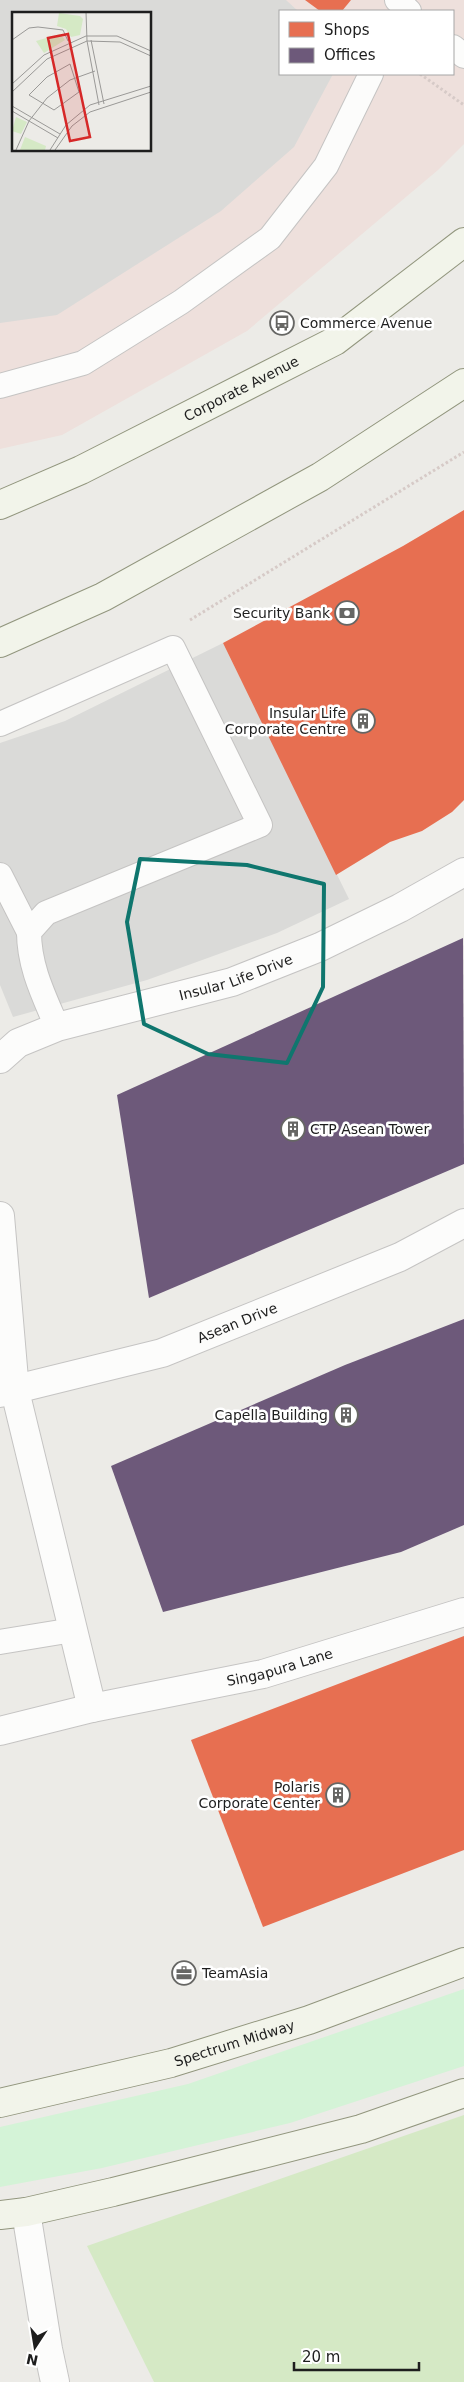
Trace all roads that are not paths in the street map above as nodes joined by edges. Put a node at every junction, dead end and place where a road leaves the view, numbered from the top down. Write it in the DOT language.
graph roads {
  1 [pos="397,0"];
  2 [pos="420,0"];
  3 [pos="409,10"];
  4 [pos="411,10"];
  5 [pos="454,48"];
  6 [pos="464,56"];
  7 [pos="371,75"];
  8 [pos="464,242"];
  9 [pos="464,383"];
  10 [pos="0,386"];
  11 [pos="0,505"];
  12 [pos="0,643"];
  13 [pos="0,724"];
  14 [pos="464,872"];
  15 [pos="0,875"];
  16 [pos="29,932"];
  17 [pos="57,1027"];
  18 [pos="0,1059"];
  19 [pos="0,1216"];
  20 [pos="464,1223"];
  21 [pos="7,1392"];
  22 [pos="464,1612"];
  23 [pos="73,1630"];
  24 [pos="0,1641"];
  25 [pos="92,1708"];
  26 [pos="0,1731"];
  27 [pos="464,1962"];
  28 [pos="464,2093"];
  29 [pos="0,2103"];
  30 [pos="13,2214"];
  31 [pos="55,2382"];
  1 -- 3 [label="lane"];
  2 -- 4 [label="lane"];
  5 -- 6 [label="lane"];
  7 -- 10 [label="lane"];
  8 -- 11 [label="main road, Corporate Avenue"];
  9 -- 12 [label="main road"];
  13 -- 16 [label="lane"];
  14 -- 17 [label="street, Insular Life Drive"];
  15 -- 16 [label="lane"];
  16 -- 17 [label="lane"];
  17 -- 18 [label="street, Insular Life Drive"];
  19 -- 21 [label="street"];
  20 -- 21 [label="street, Asean Drive"];
  21 -- 23 [label="street"];
  22 -- 25 [label="street, Singapura Lane"];
  23 -- 24 [label="lane"];
  23 -- 25 [label="street"];
  25 -- 26 [label="street, Singapura Lane"];
  27 -- 29 [label="main road, Spectrum Midway"];
  28 -- 30 [label="main road"];
  30 -- 31 [label="street"];
}
